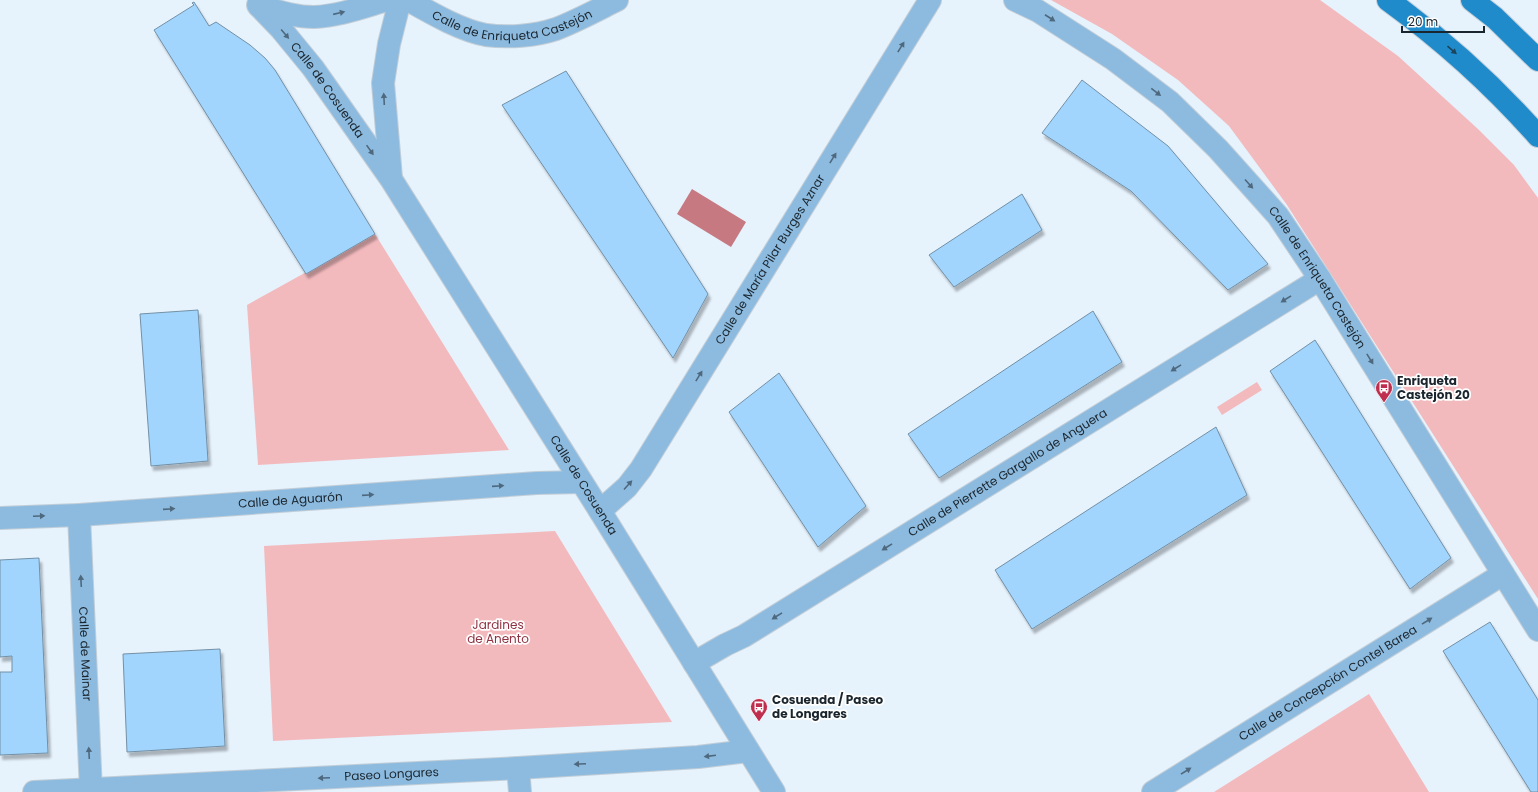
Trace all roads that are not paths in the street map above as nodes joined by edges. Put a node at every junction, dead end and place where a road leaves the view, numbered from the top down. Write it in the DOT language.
graph roads {
  1 [pos="387,0"];
  2 [pos="400,0"];
  3 [pos="408,0"];
  4 [pos="617,0"];
  5 [pos="930,0"];
  6 [pos="1015,0"];
  7 [pos="1388,0"];
  8 [pos="1472,0"];
  9 [pos="253,3"];
  10 [pos="1538,60"];
  11 [pos="1538,136"];
  12 [pos="391,179"];
  13 [pos="1320,279"];
  14 [pos="581,482"];
  15 [pos="600,511"];
  16 [pos="79,515"];
  17 [pos="0,518"];
  18 [pos="1503,574"];
  19 [pos="1538,630"];
  20 [pos="694,663"];
  21 [pos="745,745"];
  22 [pos="518,768"];
  23 [pos="91,791"];
  24 [pos="34,792"];
  25 [pos="520,792"];
  26 [pos="774,792"];
  27 [pos="1153,792"];
  9 -- 1 [label="street, one-way"];
  12 -- 2 [label="street, Calle de Cosuenda, one-way"];
  3 -- 4 [label="street, Calle de Enriqueta Castejón"];
  15 -- 5 [label="street, Calle de María Pilar Burges Aznar, one-way"];
  6 -- 13 [label="street, Calle de Enriqueta Castejón, one-way"];
  7 -- 11 [label="main road, one-way"];
  8 -- 10 [label="main road"];
  9 -- 12 [label="street, Calle de Cosuenda, one-way"];
  12 -- 14 [label="street, Calle de Cosuenda"];
  13 -- 18 [label="street, Calle de Enriqueta Castejón, one-way"];
  13 -- 20 [label="street, Calle de Pierrette Gargallo de Anguera, one-way"];
  14 -- 15 [label="street, Calle de Cosuenda"];
  16 -- 14 [label="street, Calle de Aguarón, one-way"];
  15 -- 20 [label="street, Calle de Cosuenda"];
  17 -- 16 [label="street, Calle de Aguarón, one-way"];
  23 -- 16 [label="street, Calle de Mainar, one-way"];
  18 -- 19 [label="street, Calle de Enriqueta Castejón"];
  27 -- 18 [label="street, Calle de Concepción Contel Barea, one-way"];
  20 -- 21 [label="street, Calle de Cosuenda"];
  21 -- 22 [label="street, Paseo Longares, one-way"];
  21 -- 26 [label="street, Calle de Cosuenda"];
  22 -- 23 [label="street, Paseo Longares, one-way"];
  22 -- 25 [label="street"];
  23 -- 24 [label="street, Paseo Longares"];
}
